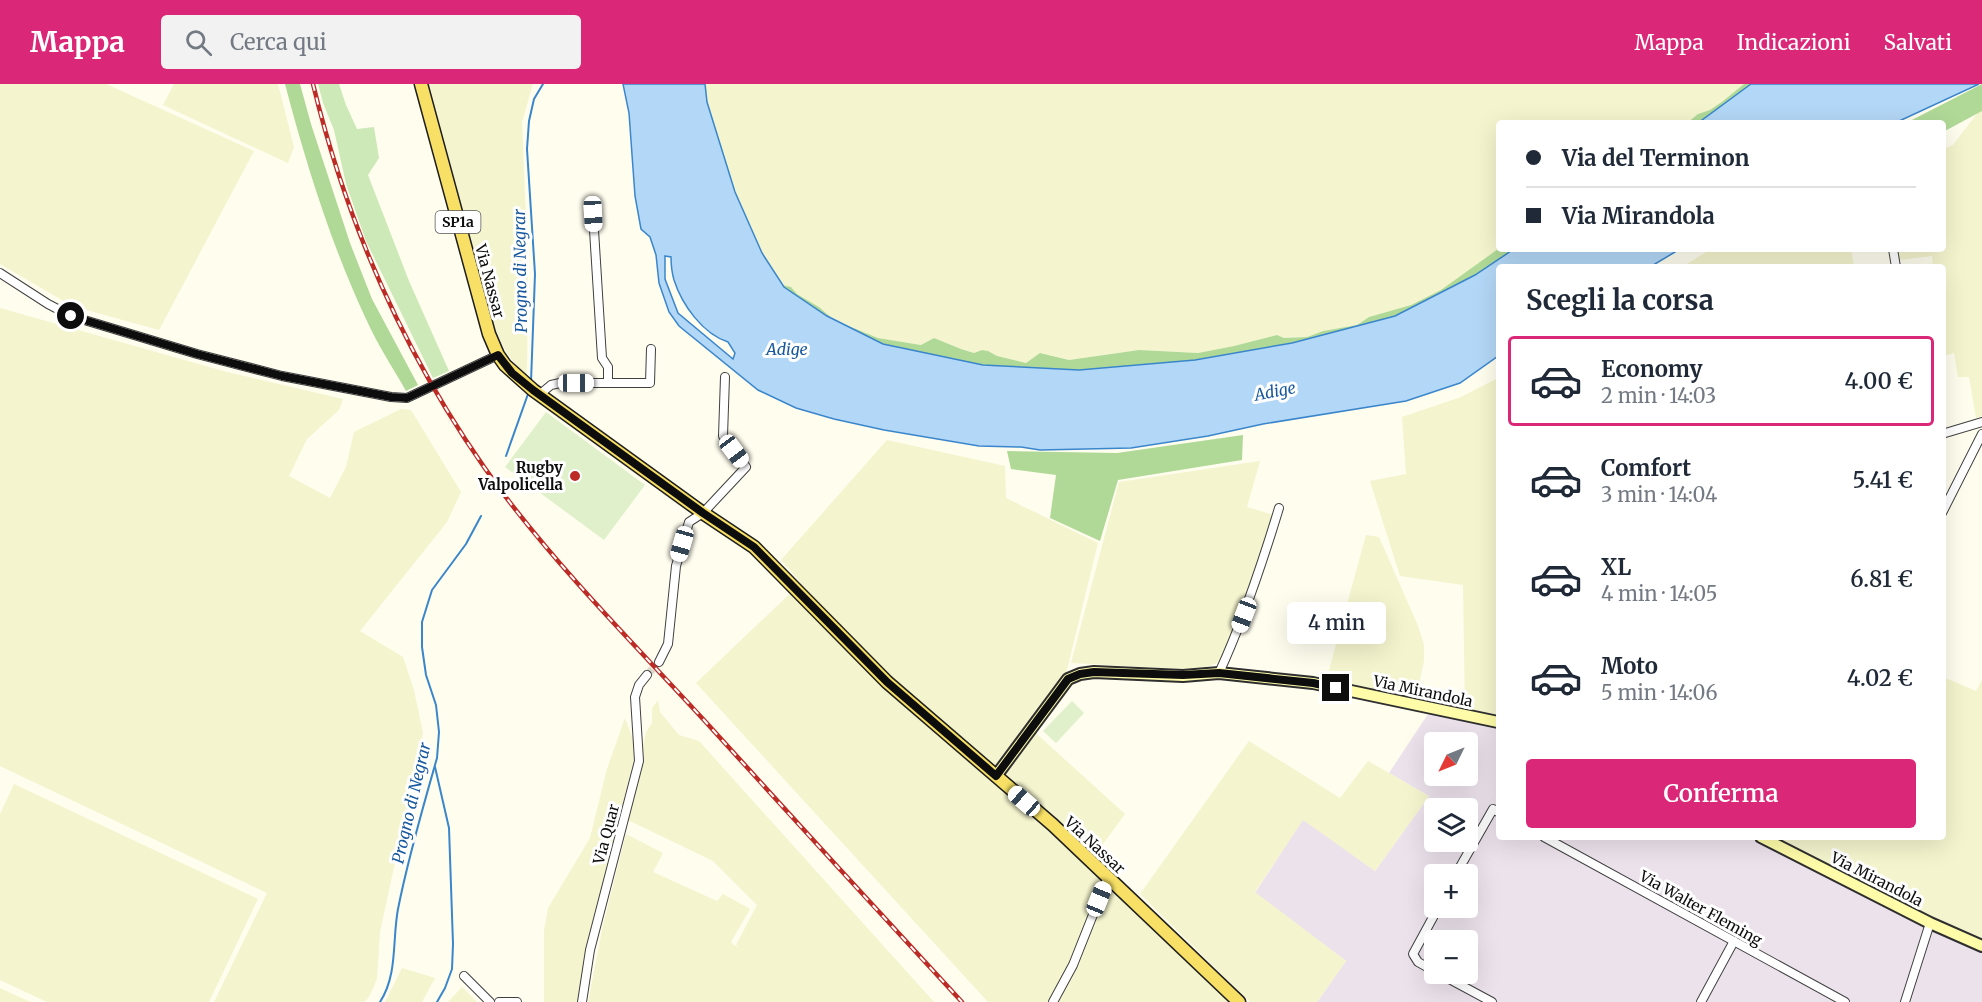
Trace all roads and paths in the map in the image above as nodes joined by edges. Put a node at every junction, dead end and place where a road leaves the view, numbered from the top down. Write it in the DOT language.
graph roads {
  1 [pos="421,86"];
  2 [pos="593,214"];
  3 [pos="0,273"];
  4 [pos="651,349"];
  5 [pos="498,355"];
  6 [pos="725,377"];
  7 [pos="608,383"];
  8 [pos="536,393"];
  9 [pos="1982,422"];
  10 [pos="1946,433"];
  11 [pos="1982,434"];
  12 [pos="1946,505"];
  13 [pos="1279,508"];
  14 [pos="703,513"];
  15 [pos="659,662"];
  16 [pos="1219,673"];
  17 [pos="647,675"];
  18 [pos="1496,722"];
  19 [pos="996,776"];
  20 [pos="1496,811"];
  21 [pos="1549,840"];
  22 [pos="1767,840"];
  23 [pos="1462,864"];
  24 [pos="1108,877"];
  25 [pos="1930,923"];
  26 [pos="1424,934"];
  27 [pos="1734,941"];
  28 [pos="1982,946"];
  29 [pos="1424,965"];
  30 [pos="464,976"];
  31 [pos="1459,984"];
  32 [pos="490,1002"];
  33 [pos="499,1002"];
  34 [pos="517,1002"];
  35 [pos="582,1002"];
  36 [pos="1053,1002"];
  37 [pos="1239,1002"];
  38 [pos="1492,1002"];
  39 [pos="1701,1002"];
  40 [pos="1845,1002"];
  41 [pos="1905,1002"];
  1 -- 5 [label="main road, Via Nassar / SP1a"];
  2 -- 7 [label="street"];
  3 -- 5 [label="street"];
  4 -- 7 [label="street"];
  5 -- 8 [label="main road, Via Nassar / SP1a"];
  6 -- 14 [label="street"];
  7 -- 8 [label="street"];
  8 -- 14 [label="main road, Via Nassar / SP1a"];
  9 -- 10 [label="street"];
  11 -- 12 [label="street"];
  13 -- 16 [label="street"];
  14 -- 15 [label="street"];
  14 -- 19 [label="main road, Via Nassar / SP1a"];
  16 -- 18 [label="street, Via Mirandola"];
  16 -- 19 [label="street, Via Mirandola"];
  17 -- 35 [label="street, Via Quar"];
  19 -- 24 [label="main road, Via Nassar / SP1a"];
  20 -- 23 [label="street"];
  21 -- 27 [label="street, Via Walter Fleming"];
  22 -- 25 [label="street, Via Mirandola"];
  24 -- 36 [label="street"];
  24 -- 37 [label="main road, Via Nassar / SP1a"];
  25 -- 28 [label="street, Via Mirandola"];
  25 -- 41 [label="street"];
  26 -- 29 [label="street"];
  27 -- 39 [label="street"];
  27 -- 40 [label="street, Via Walter Fleming"];
  30 -- 32 [label="street"];
  31 -- 38 [label="street"];
  33 -- 34 [label="street"];
}
